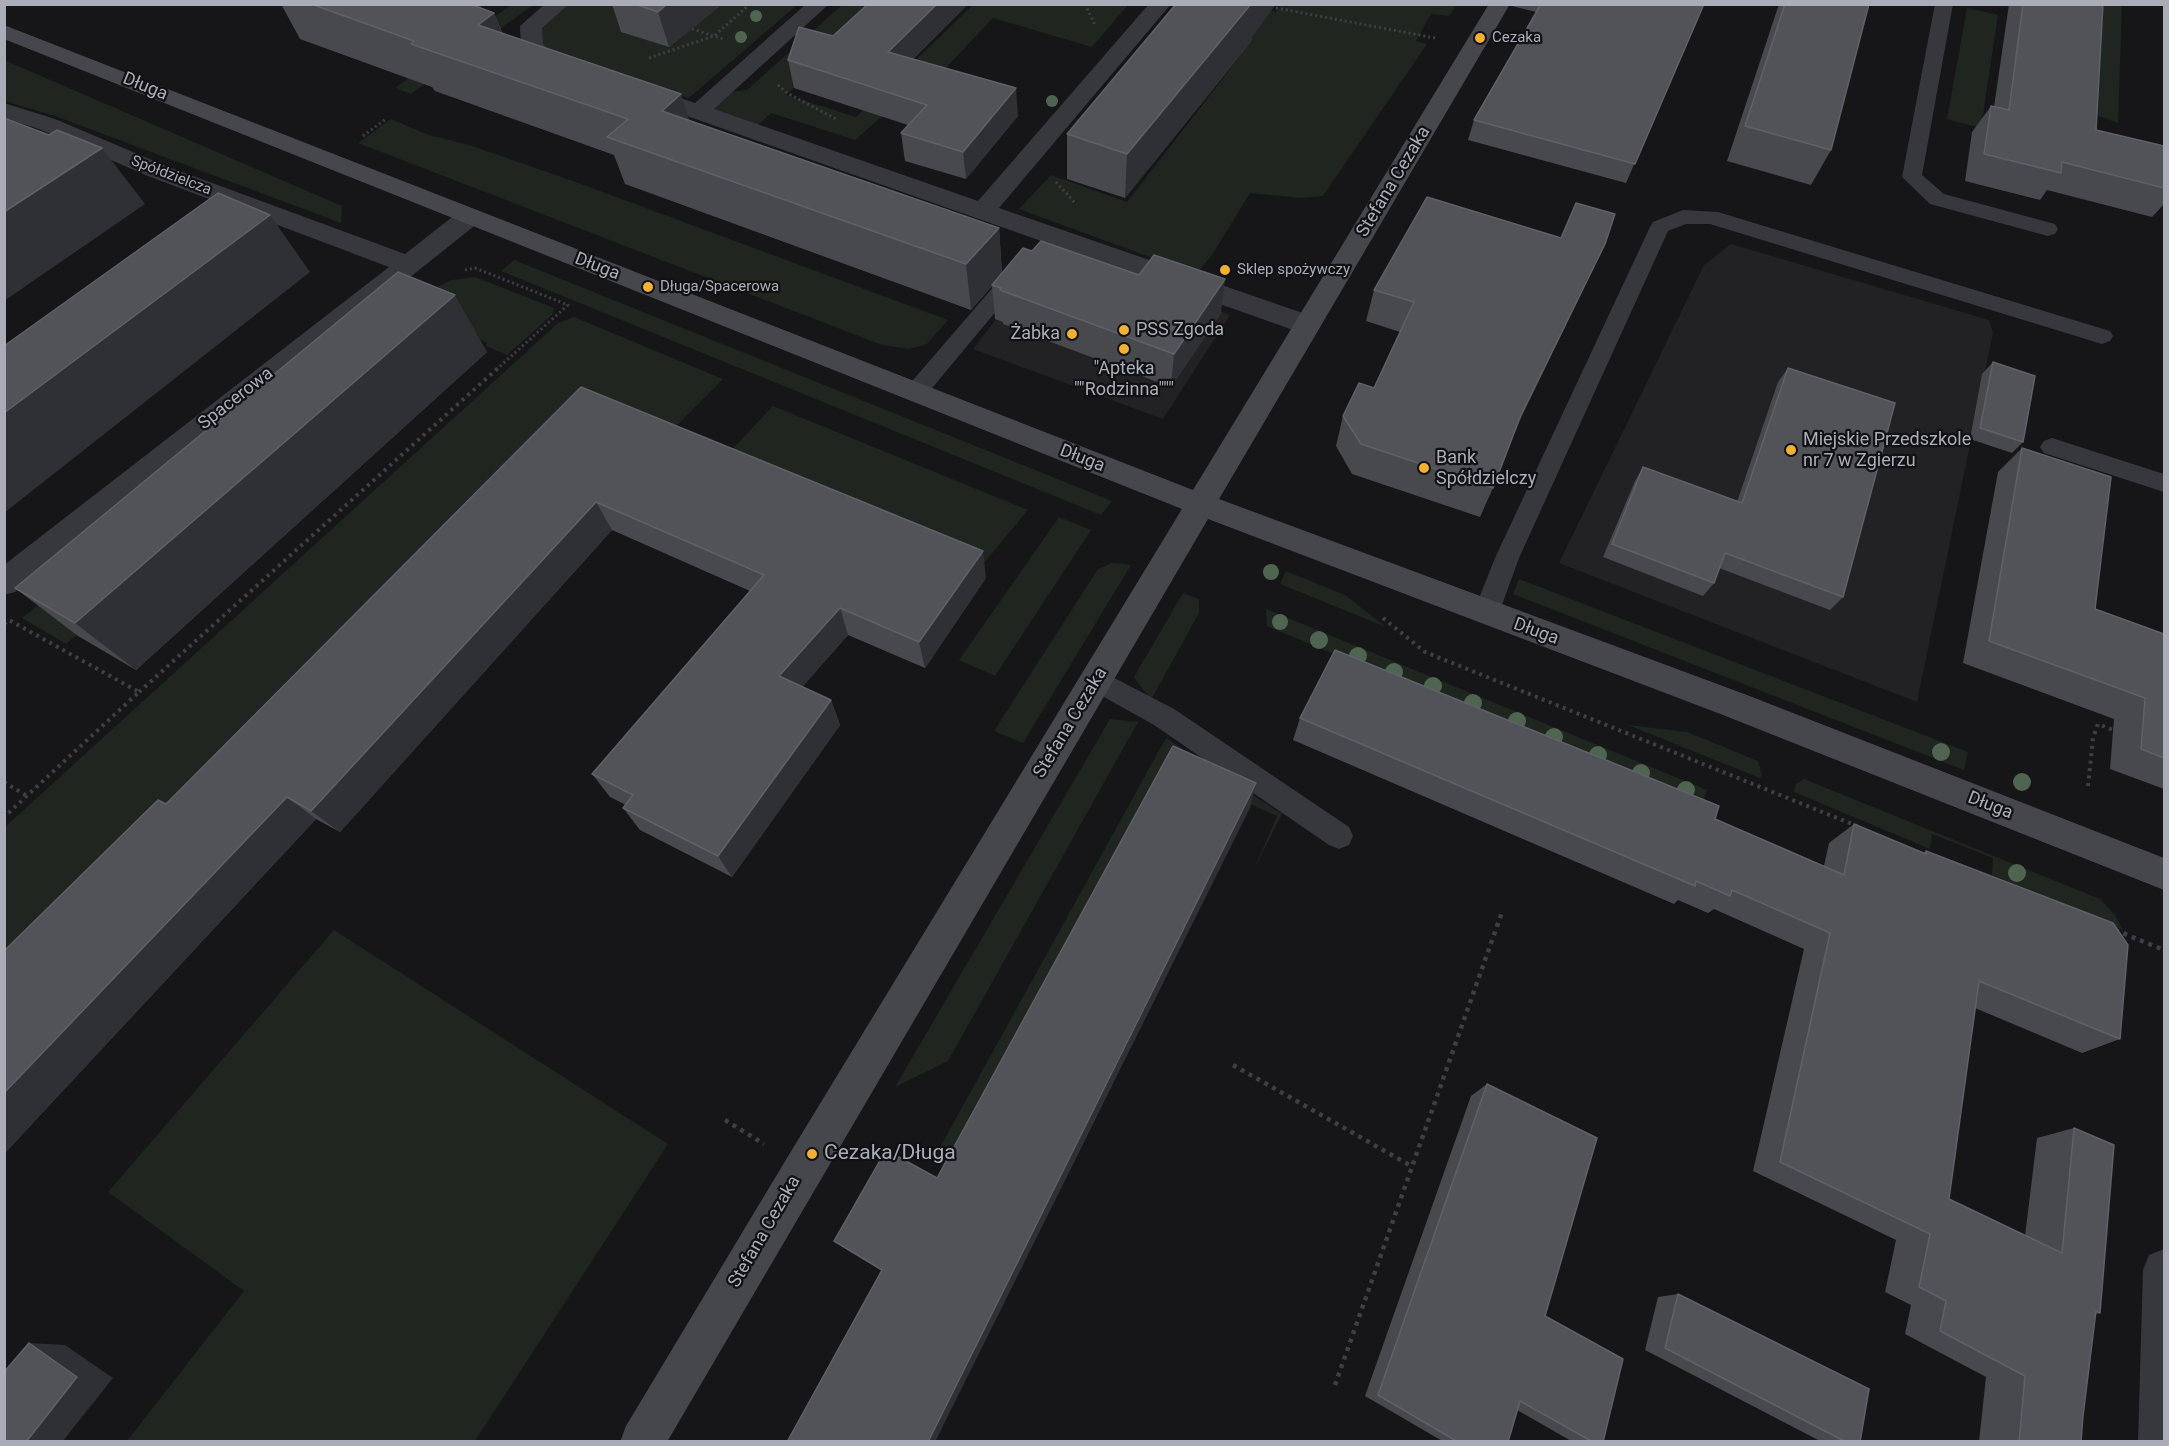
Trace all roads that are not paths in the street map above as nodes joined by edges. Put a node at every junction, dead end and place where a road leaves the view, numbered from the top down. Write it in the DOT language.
graph roads {
  1 [pos="559,4"];
  2 [pos="819,4"];
  3 [pos="1161,4"];
  4 [pos="1500,4"];
  5 [pos="1944,4"];
  6 [pos="4,31"];
  7 [pos="594,76"];
  8 [pos="626,87"];
  9 [pos="4,110"];
  10 [pos="698,111"];
  11 [pos="982,212"];
  12 [pos="469,217"];
  13 [pos="2048,229"];
  14 [pos="1037,248"];
  15 [pos="406,264"];
  16 [pos="1308,325"];
  17 [pos="2102,336"];
  18 [pos="915,393"];
  19 [pos="2052,447"];
  20 [pos="2164,483"];
  21 [pos="1200,504"];
  22 [pos="4,583"];
  23 [pos="1486,613"];
  24 [pos="1097,680"];
  25 [pos="1339,836"];
  26 [pos="2164,874"];
  27 [pos="2164,1270"];
  28 [pos="642,1442"];
  29 [pos="2160,1442"];
  1 -- 7 [label="street"];
  2 -- 10 [label="street"];
  3 -- 11 [label="street"];
  4 -- 16 [label="main road, Stefana Cezaka"];
  5 -- 13 [label="lane"];
  6 -- 12 [label="main road, Długa"];
  8 -- 10 [label="street"];
  9 -- 15 [label="street, Spółdzielcza"];
  10 -- 11 [label="street"];
  11 -- 14 [label="street"];
  12 -- 15 [label="street, Spacerowa"];
  12 -- 18 [label="main road, Długa"];
  14 -- 16 [label="street"];
  14 -- 18 [label="lane"];
  15 -- 22 [label="street, Spacerowa"];
  16 -- 21 [label="main road, Stefana Cezaka"];
  17 -- 23 [label="lane"];
  18 -- 21 [label="main road, Długa"];
  19 -- 20 [label="lane"];
  21 -- 23 [label="main road, Długa"];
  21 -- 24 [label="main road, Stefana Cezaka"];
  23 -- 26 [label="main road, Długa"];
  24 -- 25 [label="lane"];
  24 -- 28 [label="main road, Stefana Cezaka"];
  27 -- 29 [label="street"];
}
